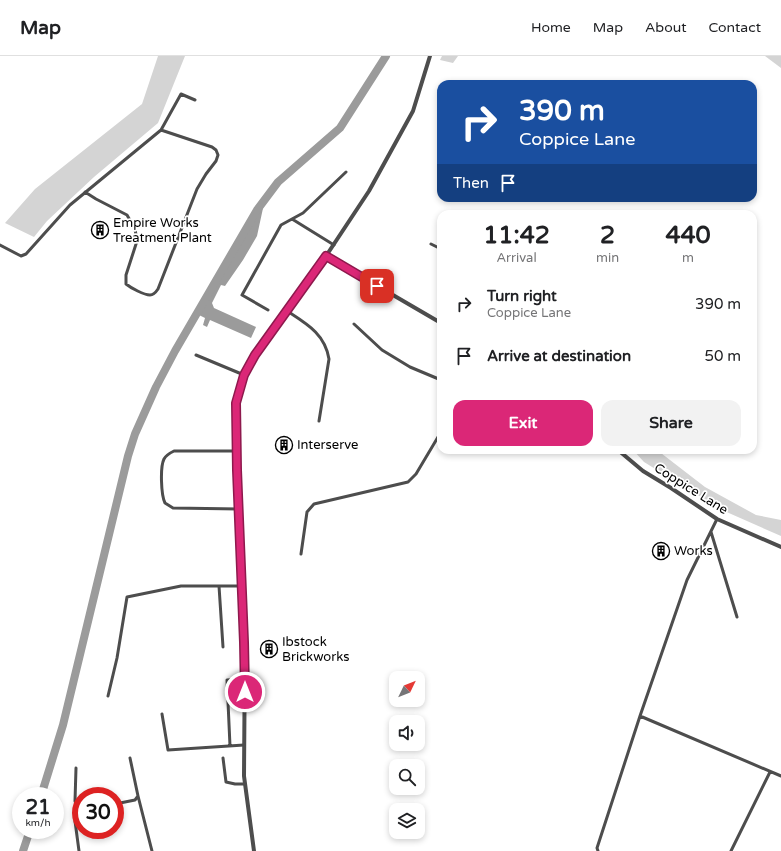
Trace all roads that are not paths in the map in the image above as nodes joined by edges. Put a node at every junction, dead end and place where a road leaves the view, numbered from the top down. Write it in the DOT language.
graph roads {
  1 [pos="430,56"];
  2 [pos="195,100"];
  3 [pos="161,130"];
  4 [pos="346,172"];
  5 [pos="85,192"];
  6 [pos="292,219"];
  7 [pos="431,244"];
  8 [pos="0,245"];
  9 [pos="334,245"];
  10 [pos="437,247"];
  11 [pos="326,256"];
  12 [pos="268,310"];
  13 [pos="287,311"];
  14 [pos="437,322"];
  15 [pos="354,324"];
  16 [pos="196,355"];
  17 [pos="244,375"];
  18 [pos="437,378"];
  19 [pos="319,421"];
  20 [pos="437,439"];
  21 [pos="237,451"];
  22 [pos="623,454"];
  23 [pos="239,509"];
  24 [pos="717,519"];
  25 [pos="710,532"];
  26 [pos="781,547"];
  27 [pos="302,554"];
  28 [pos="218,586"];
  29 [pos="242,586"];
  30 [pos="737,617"];
  31 [pos="223,647"];
  32 [pos="245,679"];
  33 [pos="108,696"];
  34 [pos="162,714"];
  35 [pos="640,716"];
  36 [pos="244,745"];
  37 [pos="230,746"];
  38 [pos="130,758"];
  39 [pos="223,758"];
  40 [pos="76,768"];
  41 [pos="770,772"];
  42 [pos="781,776"];
  43 [pos="246,784"];
  44 [pos="76,787"];
  45 [pos="138,796"];
  46 [pos="124,802"];
  47 [pos="77,839"];
  48 [pos="79,851"];
  49 [pos="152,851"];
  50 [pos="254,851"];
  51 [pos="598,851"];
  52 [pos="731,851"];
  1 -- 9 [label="street"];
  2 -- 3 [label="lane"];
  3 -- 5 [label="lane"];
  3 -- 5 [label="lane"];
  4 -- 6 [label="lane"];
  5 -- 8 [label="lane"];
  6 -- 9 [label="lane"];
  6 -- 12 [label="lane"];
  7 -- 10 [label="lane"];
  9 -- 11 [label="street"];
  11 -- 13 [label="street"];
  11 -- 14 [label="street"];
  13 -- 17 [label="street"];
  13 -- 19 [label="lane"];
  15 -- 18 [label="lane"];
  16 -- 17 [label="lane"];
  17 -- 21 [label="street"];
  20 -- 27 [label="lane"];
  21 -- 23 [label="street"];
  21 -- 23 [label="lane"];
  22 -- 24 [label="street, Coppice Lane"];
  23 -- 29 [label="street"];
  24 -- 25 [label="lane"];
  24 -- 26 [label="street, Coppice Lane"];
  25 -- 30 [label="lane"];
  25 -- 35 [label="lane"];
  28 -- 29 [label="lane"];
  28 -- 31 [label="lane"];
  28 -- 33 [label="lane"];
  29 -- 32 [label="street"];
  32 -- 36 [label="street"];
  32 -- 37 [label="lane"];
  34 -- 37 [label="lane"];
  35 -- 41 [label="lane"];
  35 -- 51 [label="lane"];
  36 -- 37 [label="lane"];
  36 -- 43 [label="street"];
  38 -- 45 [label="lane"];
  39 -- 43 [label="lane"];
  40 -- 44 [label="lane"];
  41 -- 42 [label="lane"];
  41 -- 52 [label="lane"];
  43 -- 50 [label="street"];
  45 -- 46 [label="lane"];
  45 -- 49 [label="lane"];
  47 -- 48 [label="lane"];
}
